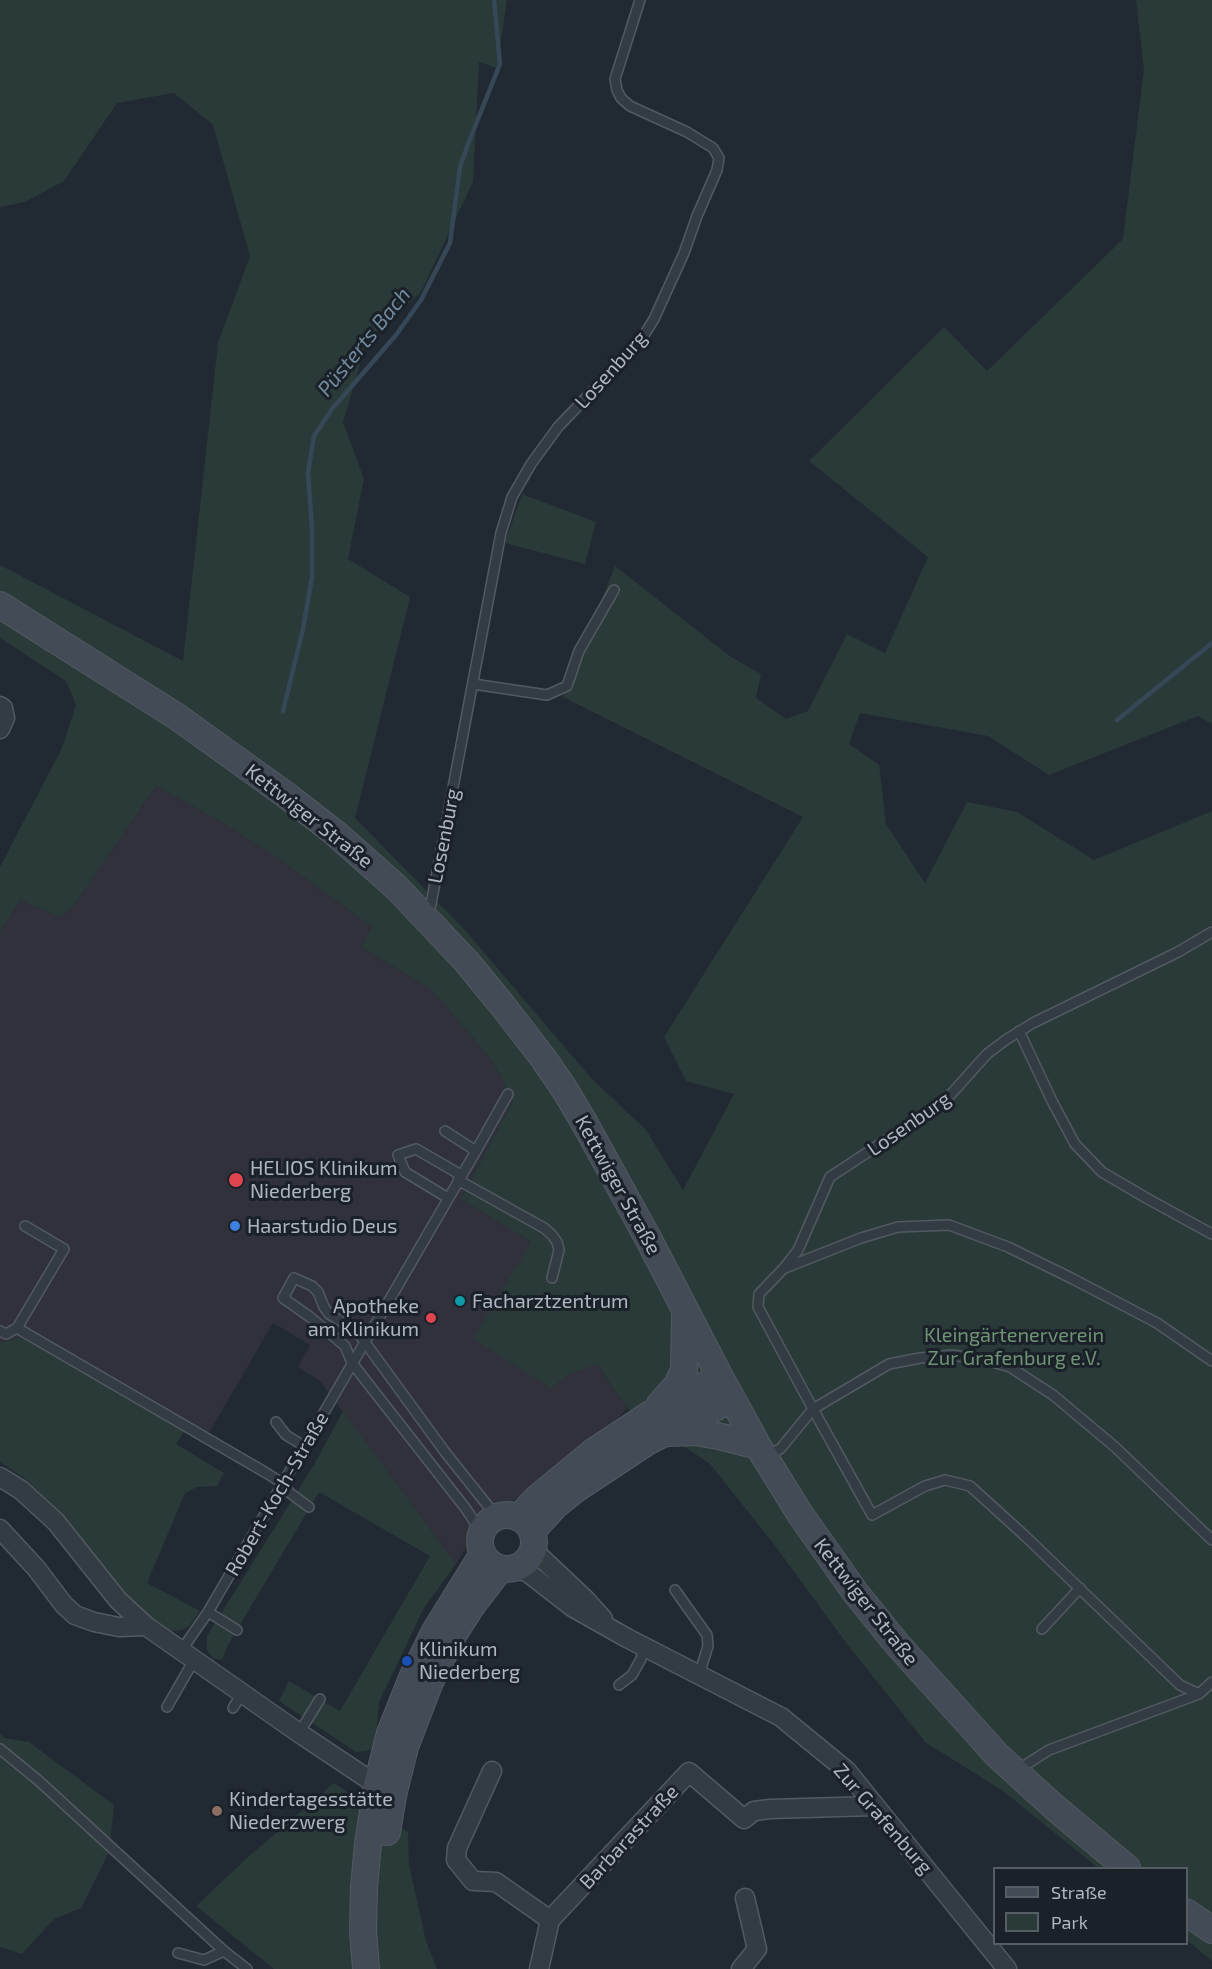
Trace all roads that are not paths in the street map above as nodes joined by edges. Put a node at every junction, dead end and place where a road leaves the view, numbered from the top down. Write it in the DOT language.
graph roads {
  1 [pos="640,0"];
  2 [pos="614,590"];
  3 [pos="0,605"];
  4 [pos="473,684"];
  5 [pos="0,706"];
  6 [pos="0,729"];
  7 [pos="426,918"];
  8 [pos="1212,932"];
  9 [pos="1019,1031"];
  10 [pos="508,1094"];
  11 [pos="445,1131"];
  12 [pos="476,1151"];
  13 [pos="459,1178"];
  14 [pos="448,1198"];
  15 [pos="25,1226"];
  16 [pos="1212,1234"];
  17 [pos="784,1268"];
  18 [pos="552,1278"];
  19 [pos="685,1310"];
  20 [pos="17,1328"];
  21 [pos="0,1331"];
  22 [pos="365,1342"];
  23 [pos="1212,1361"];
  24 [pos="352,1363"];
  25 [pos="726,1388"];
  26 [pos="813,1409"];
  27 [pos="276,1422"];
  28 [pos="659,1423"];
  29 [pos="304,1446"];
  30 [pos="762,1452"];
  31 [pos="0,1478"];
  32 [pos="282,1483"];
  33 [pos="309,1507"];
  34 [pos="0,1529"];
  35 [pos="1212,1540"];
  36 [pos="507,1542"];
  37 [pos="1080,1588"];
  38 [pos="675,1590"];
  39 [pos="208,1612"];
  40 [pos="146,1626"];
  41 [pos="610,1627"];
  42 [pos="1042,1629"];
  43 [pos="237,1630"];
  44 [pos="644,1647"];
  45 [pos="188,1656"];
  46 [pos="699,1675"];
  47 [pos="1212,1682"];
  48 [pos="619,1685"];
  49 [pos="1199,1694"];
  50 [pos="320,1700"];
  51 [pos="167,1707"];
  52 [pos="299,1733"];
  53 [pos="0,1749"];
  54 [pos="492,1771"];
  55 [pos="1019,1774"];
  56 [pos="385,1788"];
  57 [pos="874,1806"];
  58 [pos="1125,1867"];
  59 [pos="745,1898"];
  60 [pos="1188,1913"];
  61 [pos="550,1920"];
  62 [pos="1212,1930"];
  63 [pos="224,1951"];
  64 [pos="178,1953"];
  65 [pos="247,1969"];
  66 [pos="366,1969"];
  67 [pos="382,1969"];
  68 [pos="539,1969"];
  69 [pos="741,1969"];
  70 [pos="1007,1969"];
  1 -- 4 [label="lane, Losenburg"];
  2 -- 4 [label="lane"];
  3 -- 7 [label="main road, Kettwiger Straße"];
  4 -- 7 [label="lane, Losenburg"];
  5 -- 6 [label="street"];
  7 -- 19 [label="main road, Kettwiger Straße"];
  8 -- 9 [label="lane, Losenburg"];
  9 -- 16 [label="lane"];
  9 -- 17 [label="lane, Losenburg"];
  10 -- 12 [label="lane, Robert-Koch-Straße"];
  11 -- 12 [label="lane"];
  12 -- 13 [label="lane, Robert-Koch-Straße"];
  13 -- 14 [label="lane, Robert-Koch-Straße"];
  13 -- 14 [label="lane"];
  13 -- 18 [label="lane"];
  14 -- 22 [label="lane, Robert-Koch-Straße"];
  15 -- 20 [label="lane"];
  17 -- 23 [label="lane"];
  17 -- 26 [label="lane, Losenburg"];
  19 -- 25 [label="main road, Kettwiger Straße"];
  19 -- 28 [label="main road"];
  20 -- 21 [label="lane"];
  20 -- 32 [label="lane"];
  22 -- 24 [label="lane, Robert-Koch-Straße"];
  22 -- 24 [label="lane"];
  22 -- 36 [label="lane"];
  24 -- 29 [label="lane, Robert-Koch-Straße"];
  24 -- 36 [label="lane"];
  25 -- 28 [label="main road"];
  25 -- 30 [label="main road, Kettwiger Straße"];
  26 -- 30 [label="lane"];
  26 -- 35 [label="lane"];
  26 -- 37 [label="lane, Losenburg"];
  27 -- 29 [label="lane"];
  28 -- 30 [label="main road"];
  28 -- 36 [label="main road"];
  29 -- 32 [label="lane, Robert-Koch-Straße"];
  30 -- 55 [label="main road, Kettwiger Straße"];
  31 -- 40 [label="street"];
  32 -- 33 [label="lane"];
  32 -- 39 [label="lane, Robert-Koch-Straße"];
  34 -- 40 [label="street"];
  36 -- 41 [label="street, Zur Grafenburg"];
  36 -- 41 [label="street, Zur Grafenburg"];
  36 -- 56 [label="main road"];
  37 -- 42 [label="lane"];
  37 -- 49 [label="lane"];
  38 -- 46 [label="lane"];
  39 -- 43 [label="lane"];
  39 -- 45 [label="lane, Robert-Koch-Straße"];
  40 -- 45 [label="street"];
  41 -- 44 [label="street, Zur Grafenburg"];
  44 -- 46 [label="street, Zur Grafenburg"];
  44 -- 48 [label="lane"];
  45 -- 51 [label="lane, Robert-Koch-Straße"];
  45 -- 52 [label="street"];
  46 -- 57 [label="street, Zur Grafenburg"];
  47 -- 49 [label="lane"];
  49 -- 55 [label="lane"];
  50 -- 52 [label="lane"];
  52 -- 56 [label="street"];
  53 -- 63 [label="lane"];
  54 -- 61 [label="street"];
  55 -- 58 [label="main road, Kettwiger Straße"];
  56 -- 66 [label="main road"];
  56 -- 67 [label="main road"];
  57 -- 61 [label="street, Barbarastraße"];
  57 -- 70 [label="street, Zur Grafenburg"];
  59 -- 69 [label="street"];
  60 -- 62 [label="main road"];
  61 -- 68 [label="street"];
  63 -- 64 [label="lane"];
  63 -- 65 [label="lane"];
}
